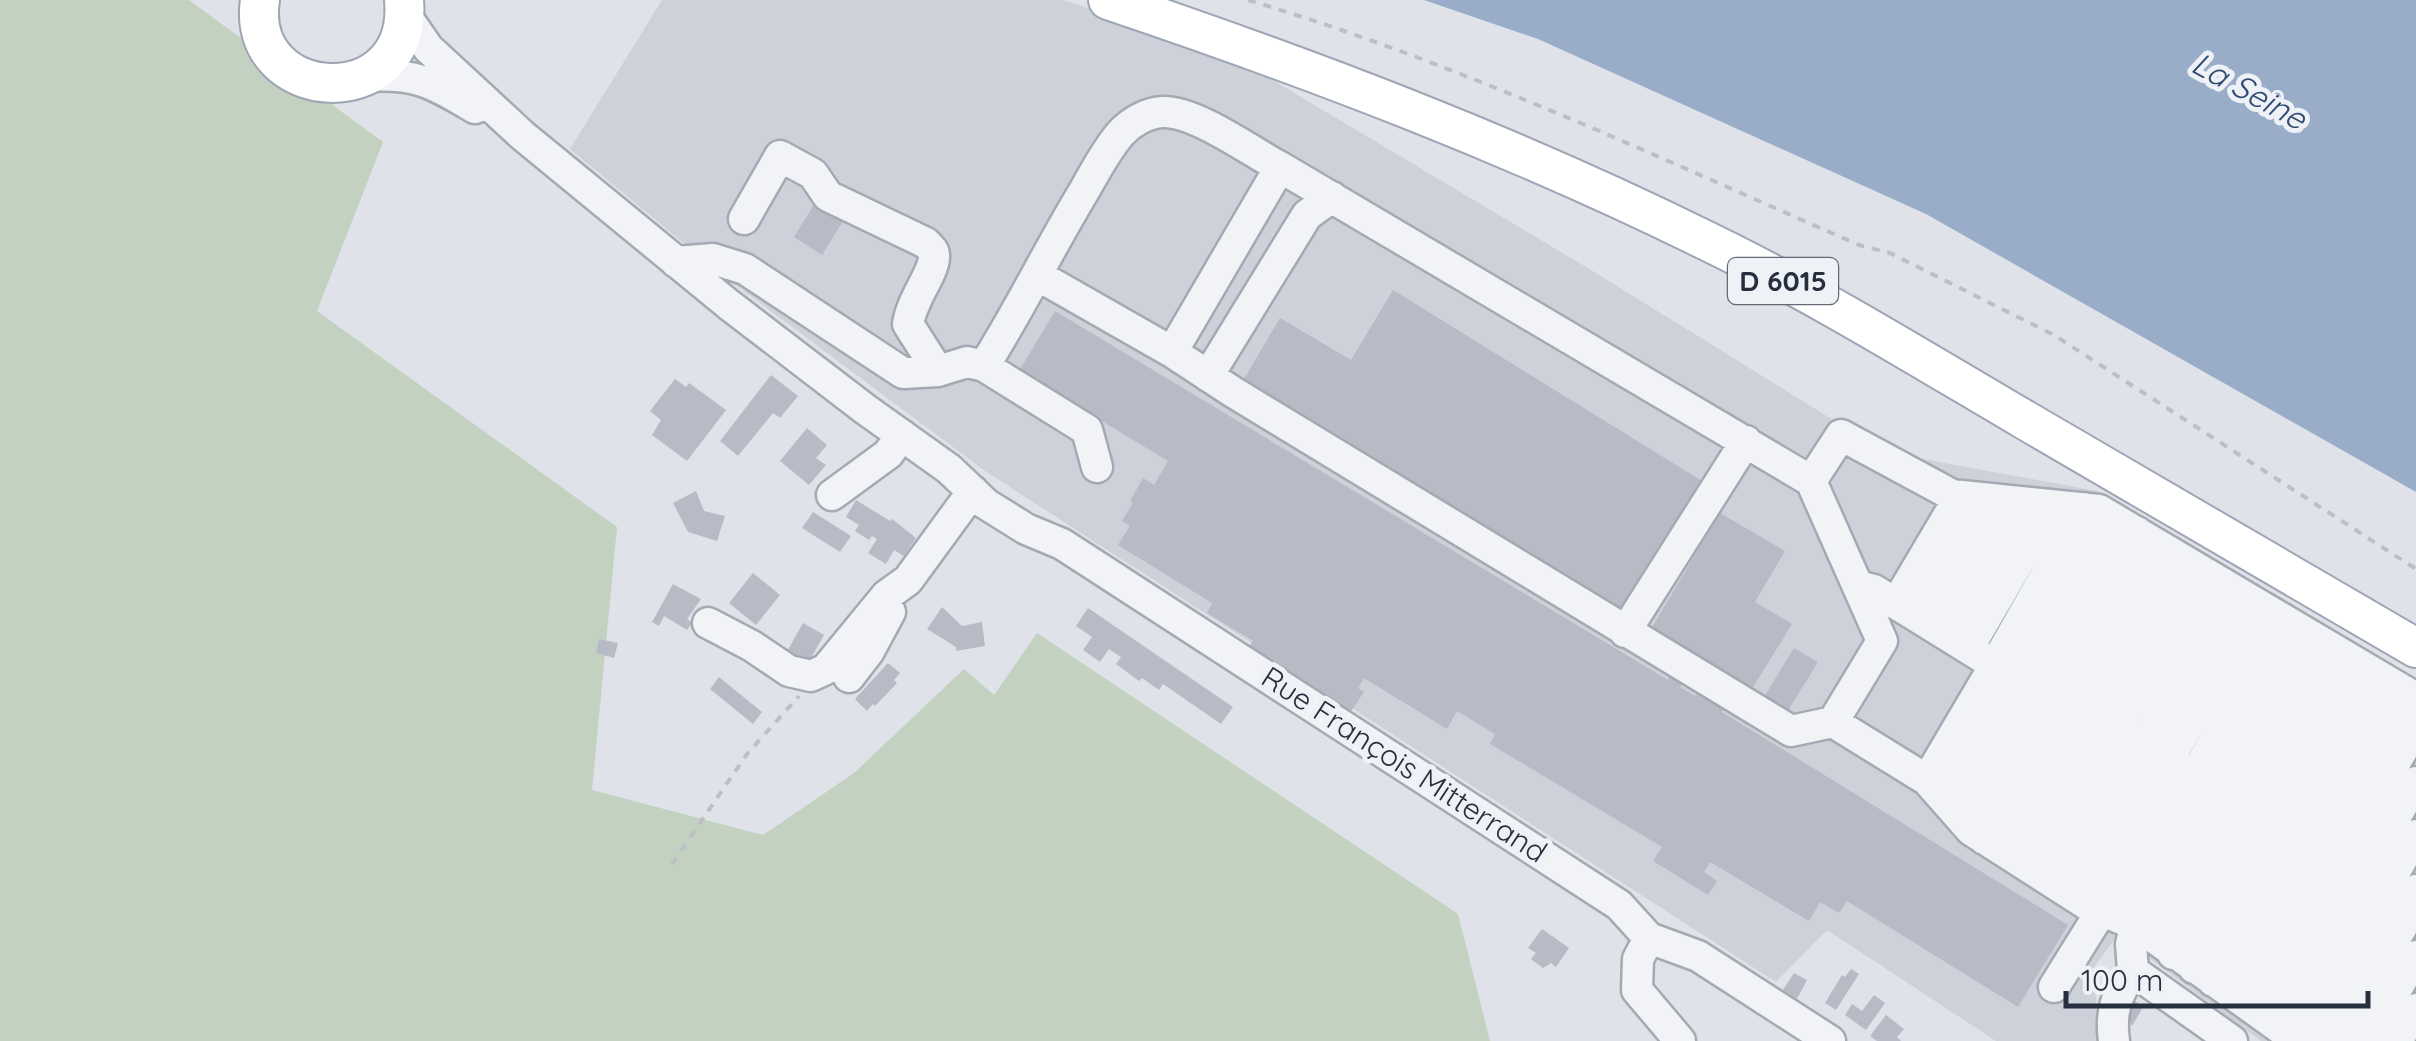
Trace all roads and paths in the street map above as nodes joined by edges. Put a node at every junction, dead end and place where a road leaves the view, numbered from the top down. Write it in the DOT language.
graph roads {
  1 [pos="1108,0"];
  2 [pos="1248,0"];
  3 [pos="254,4"];
  4 [pos="405,8"];
  5 [pos="366,76"];
  6 [pos="522,135"];
  7 [pos="1280,167"];
  8 [pos="1332,197"];
  9 [pos="744,219"];
  10 [pos="676,262"];
  11 [pos="1037,275"];
  12 [pos="1172,352"];
  13 [pos="984,366"];
  14 [pos="938,371"];
  15 [pos="1208,376"];
  16 [pos="902,435"];
  17 [pos="1746,441"];
  18 [pos="1097,467"];
  19 [pos="1812,481"];
  20 [pos="973,491"];
  21 [pos="832,496"];
  22 [pos="1975,497"];
  23 [pos="2036,503"];
  24 [pos="2416,569"];
  25 [pos="1858,586"];
  26 [pos="898,588"];
  27 [pos="2263,608"];
  28 [pos="708,623"];
  29 [pos="1933,626"];
  30 [pos="1626,632"];
  31 [pos="2416,648"];
  32 [pos="811,676"];
  33 [pos="850,677"];
  34 [pos="1832,722"];
  35 [pos="2416,728"];
  36 [pos="2201,779"];
  37 [pos="2416,782"];
  38 [pos="2416,835"];
  39 [pos="672,864"];
  40 [pos="2120,921"];
  41 [pos="1649,938"];
  42 [pos="2416,956"];
  43 [pos="2133,971"];
  44 [pos="2054,987"];
  45 [pos="2416,1010"];
  46 [pos="1680,1041"];
  47 [pos="1830,1041"];
  48 [pos="2114,1041"];
  49 [pos="2232,1041"];
  50 [pos="2335,1041"];
  51 [pos="2366,1041"];
  52 [pos="2398,1041"];
  1 -- 31 [label="main road, D 6015"];
  2 -- 24 [label="path"];
  3 -- 5 [label="main road"];
  4 -- 5 [label="main road"];
  4 -- 6 [label="street"];
  5 -- 6 [label="street"];
  6 -- 10 [label="street, Rue François Mitterrand"];
  7 -- 8 [label="street"];
  7 -- 11 [label="street"];
  7 -- 12 [label="street"];
  8 -- 15 [label="street"];
  8 -- 17 [label="street"];
  9 -- 14 [label="street"];
  10 -- 14 [label="street"];
  10 -- 16 [label="street, Rue François Mitterrand"];
  11 -- 12 [label="street"];
  11 -- 13 [label="street"];
  12 -- 15 [label="street"];
  13 -- 14 [label="street"];
  13 -- 18 [label="street"];
  15 -- 30 [label="street"];
  16 -- 20 [label="street, Rue François Mitterrand"];
  16 -- 21 [label="street"];
  17 -- 19 [label="street"];
  17 -- 30 [label="street"];
  19 -- 22 [label="street"];
  19 -- 25 [label="street"];
  20 -- 26 [label="street"];
  20 -- 41 [label="street, Rue François Mitterrand"];
  22 -- 23 [label="street"];
  22 -- 29 [label="street"];
  23 -- 27 [label="street"];
  23 -- 29 [label="street"];
  25 -- 29 [label="street"];
  25 -- 34 [label="street"];
  26 -- 32 [label="street"];
  26 -- 33 [label="street"];
  27 -- 36 [label="street"];
  27 -- 36 [label="street"];
  27 -- 36 [label="street"];
  27 -- 36 [label="street"];
  27 -- 36 [label="street"];
  27 -- 36 [label="street"];
  27 -- 36 [label="street"];
  27 -- 36 [label="street"];
  28 -- 32 [label="street"];
  29 -- 36 [label="street"];
  30 -- 34 [label="street"];
  32 -- 39 [label="path"];
  34 -- 40 [label="street"];
  35 -- 36 [label="street"];
  36 -- 37 [label="street"];
  36 -- 38 [label="street"];
  36 -- 40 [label="street"];
  36 -- 40 [label="street"];
  36 -- 40 [label="street"];
  36 -- 40 [label="street"];
  36 -- 40 [label="street"];
  36 -- 40 [label="street"];
  36 -- 40 [label="street"];
  36 -- 40 [label="street"];
  36 -- 40 [label="street"];
  36 -- 40 [label="street"];
  36 -- 50 [label="street"];
  40 -- 43 [label="street"];
  40 -- 44 [label="street"];
  41 -- 46 [label="street"];
  41 -- 47 [label="street, Rue François Mitterrand"];
  42 -- 51 [label="street"];
  43 -- 48 [label="street"];
  43 -- 49 [label="street"];
  45 -- 52 [label="street"];
}
